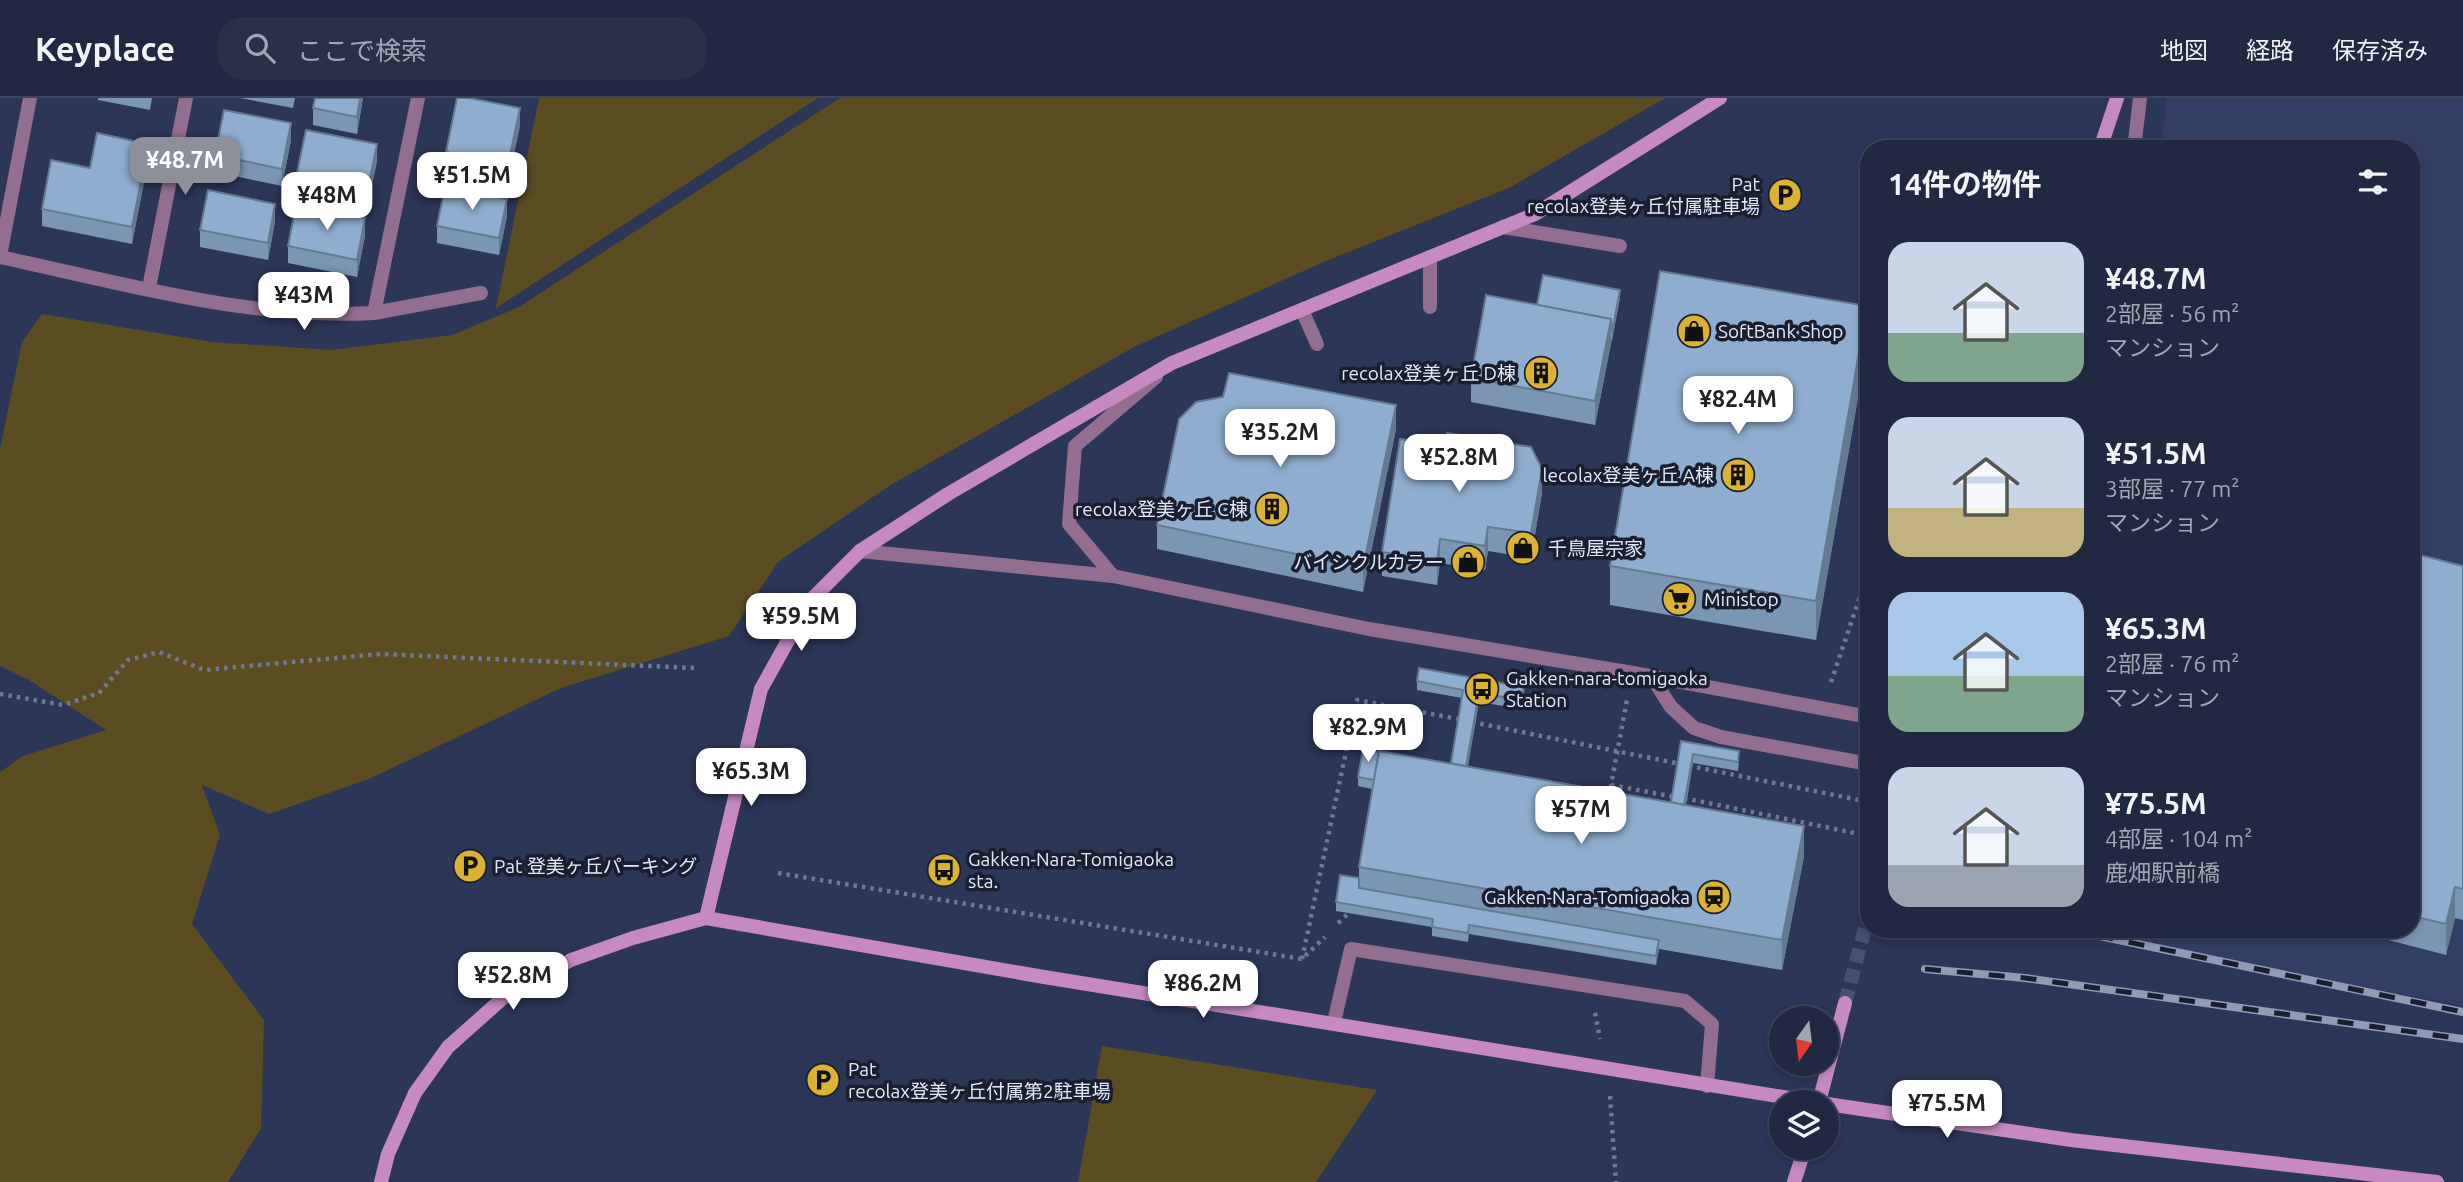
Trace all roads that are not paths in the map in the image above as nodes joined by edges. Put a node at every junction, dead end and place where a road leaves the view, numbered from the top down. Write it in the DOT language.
graph roads {
  1 [pos="30,98"];
  2 [pos="186,98"];
  3 [pos="418,98"];
  4 [pos="1720,98"];
  5 [pos="2117,98"];
  6 [pos="2140,98"];
  7 [pos="2103,140"];
  8 [pos="2135,140"];
  9 [pos="1503,227"];
  10 [pos="1620,246"];
  11 [pos="0,256"];
  12 [pos="1430,257"];
  13 [pos="149,288"];
  14 [pos="481,293"];
  15 [pos="1430,307"];
  16 [pos="1302,310"];
  17 [pos="374,313"];
  18 [pos="1317,344"];
  19 [pos="1172,363"];
  20 [pos="860,551"];
  21 [pos="1113,576"];
  22 [pos="1651,676"];
  23 [pos="1860,715"];
  24 [pos="1860,762"];
  25 [pos="706,918"];
  26 [pos="1845,1003"];
  27 [pos="1334,1022"];
  28 [pos="1707,1086"];
  29 [pos="1820,1090"];
  30 [pos="1769,1095"];
  31 [pos="1839,1106"];
  32 [pos="1801,1160"];
  33 [pos="381,1182"];
  34 [pos="1794,1182"];
  35 [pos="2437,1182"];
  1 -- 11 [label="street"];
  2 -- 13 [label="street"];
  3 -- 17 [label="street"];
  4 -- 9 [label="street"];
  5 -- 7 [label="street"];
  6 -- 8 [label="street"];
  9 -- 10 [label="street"];
  9 -- 12 [label="street"];
  11 -- 13 [label="street"];
  12 -- 15 [label="street"];
  12 -- 16 [label="street"];
  13 -- 17 [label="street"];
  14 -- 17 [label="street"];
  16 -- 18 [label="street"];
  16 -- 19 [label="street"];
  19 -- 20 [label="street"];
  19 -- 21 [label="street"];
  20 -- 21 [label="street"];
  20 -- 25 [label="street"];
  21 -- 22 [label="street"];
  22 -- 23 [label="street"];
  22 -- 24 [label="street"];
  25 -- 27 [label="street"];
  25 -- 33 [label="street"];
  26 -- 29 [label="street"];
  27 -- 28 [label="street"];
  27 -- 28 [label="street"];
  28 -- 30 [label="street"];
  31 -- 35 [label="street"];
  32 -- 34 [label="street"];
}
